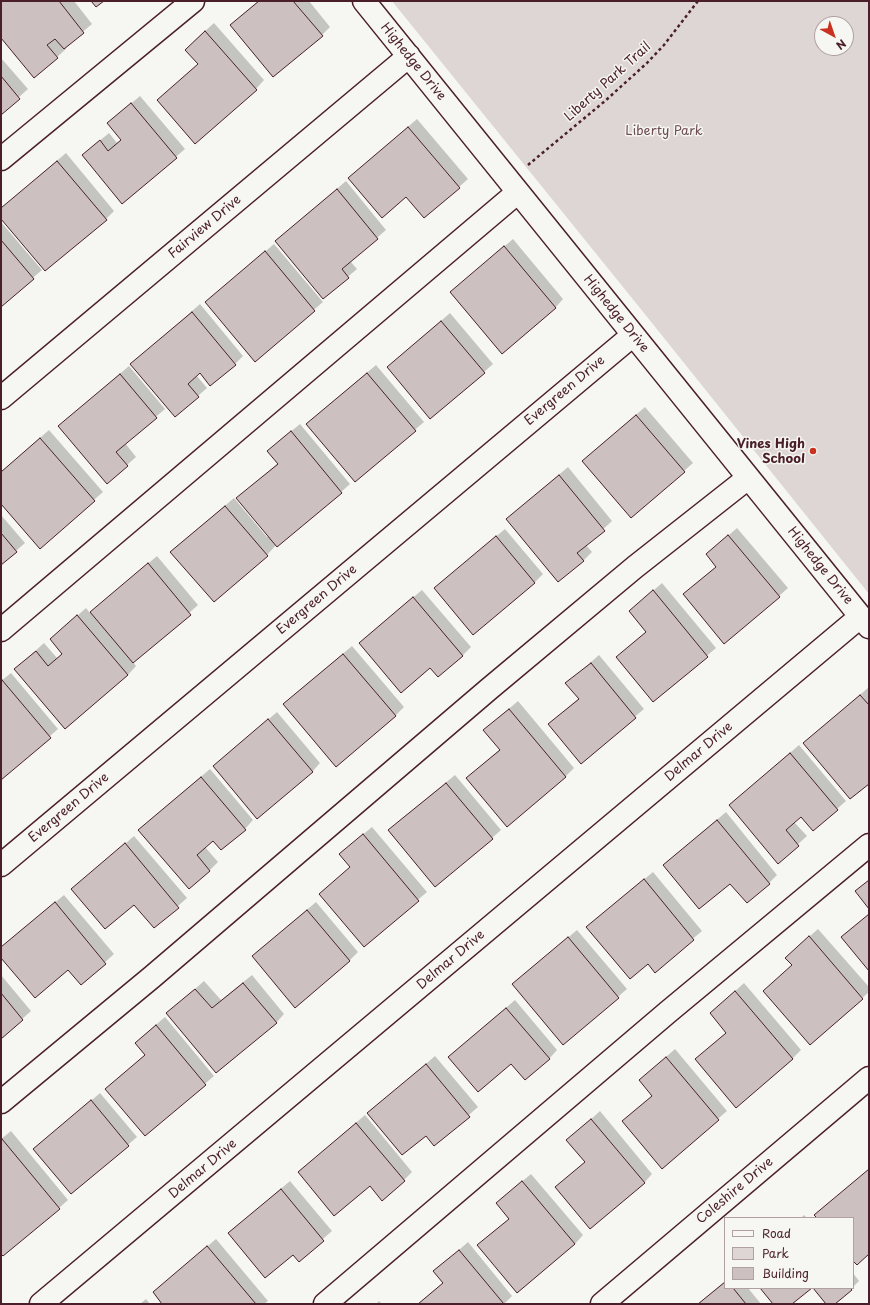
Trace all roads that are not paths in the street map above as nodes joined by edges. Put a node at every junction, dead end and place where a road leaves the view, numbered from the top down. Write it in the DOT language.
graph roads {
  1 [pos="193,1"];
  2 [pos="364,1"];
  3 [pos="409,56"];
  4 [pos="1,159"];
  5 [pos="518,192"];
  6 [pos="633,334"];
  7 [pos="1,398"];
  8 [pos="748,478"];
  9 [pos="865,622"];
  10 [pos="1,630"];
  11 [pos="869,844"];
  12 [pos="1,865"];
  13 [pos="869,1078"];
  14 [pos="1,1102"];
  15 [pos="41,1304"];
  16 [pos="325,1304"];
  17 [pos="602,1304"];
  1 -- 4 [label="street"];
  2 -- 3 [label="street, Highedge Drive"];
  3 -- 5 [label="street, Highedge Drive"];
  3 -- 7 [label="street, Fairview Drive"];
  5 -- 6 [label="street, Highedge Drive"];
  5 -- 10 [label="street"];
  6 -- 8 [label="street, Highedge Drive"];
  6 -- 12 [label="street, Evergreen Drive"];
  8 -- 9 [label="street, Highedge Drive"];
  8 -- 14 [label="street"];
  9 -- 15 [label="street, Delmar Drive"];
  11 -- 16 [label="street"];
  13 -- 17 [label="street, Coleshire Drive"];
}
